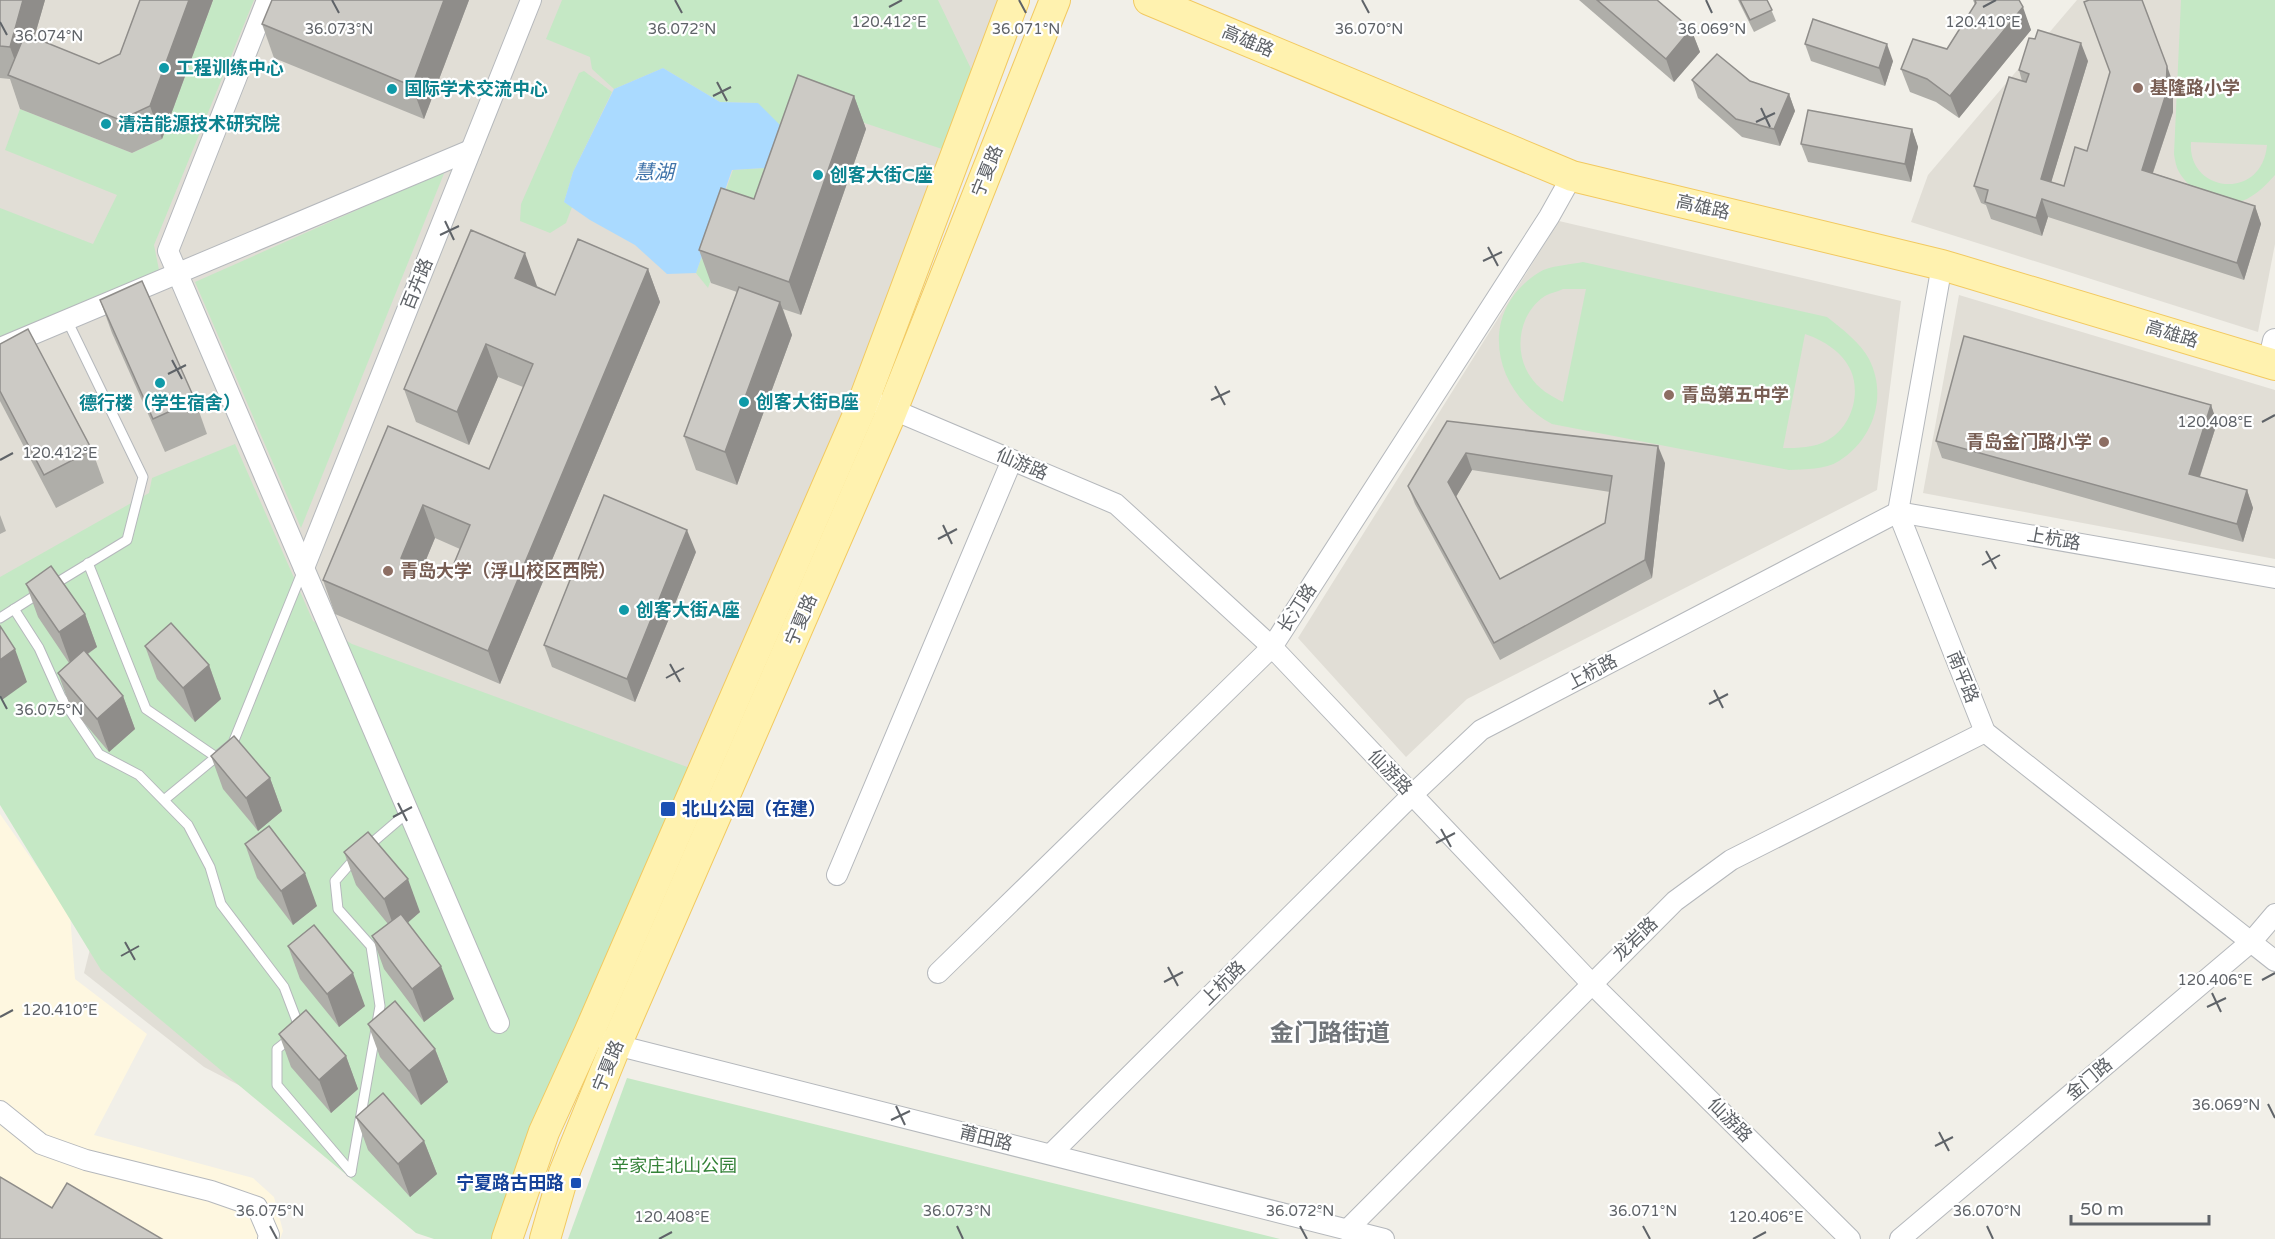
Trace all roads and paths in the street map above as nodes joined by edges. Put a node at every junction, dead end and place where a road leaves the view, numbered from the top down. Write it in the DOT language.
graph roads {
  1 [pos="267,0"];
  2 [pos="531,0"];
  3 [pos="1014,0"];
  4 [pos="1055,0"];
  5 [pos="1149,0"];
  6 [pos="471,150"];
  7 [pos="1572,176"];
  8 [pos="1942,265"];
  9 [pos="177,274"];
  10 [pos="67,320"];
  11 [pos="0,348"];
  12 [pos="2273,356"];
  13 [pos="865,399"];
  14 [pos="892,409"];
  15 [pos="1012,460"];
  16 [pos="1898,512"];
  17 [pos="88,563"];
  18 [pos="304,568"];
  19 [pos="2275,578"];
  20 [pos="14,609"];
  21 [pos="0,618"];
  22 [pos="1272,647"];
  23 [pos="1985,732"];
  24 [pos="216,757"];
  25 [pos="1412,795"];
  26 [pos="164,800"];
  27 [pos="408,812"];
  28 [pos="837,875"];
  29 [pos="2275,914"];
  30 [pos="2252,941"];
  31 [pos="2275,961"];
  32 [pos="938,973"];
  33 [pos="1591,983"];
  34 [pos="498,1023"];
  35 [pos="589,1033"];
  36 [pos="616,1045"];
  37 [pos="0,1111"];
  38 [pos="1051,1154"];
  39 [pos="1347,1230"];
  40 [pos="268,1239"];
  41 [pos="507,1239"];
  42 [pos="545,1239"];
  43 [pos="1384,1239"];
  44 [pos="1850,1239"];
  45 [pos="1900,1239"];
  1 -- 9 [label="street"];
  2 -- 6 [label="street, 百卉路"];
  3 -- 13 [label="main road, 宁夏路"];
  4 -- 14 [label="main road, 宁夏路"];
  5 -- 7 [label="main road, 高雄路"];
  6 -- 9 [label="street"];
  6 -- 18 [label="street, 百卉路"];
  7 -- 8 [label="main road, 高雄路"];
  7 -- 22 [label="street, 长汀路"];
  8 -- 12 [label="main road, 高雄路"];
  8 -- 16 [label="street"];
  9 -- 10 [label="street"];
  9 -- 18 [label="street"];
  10 -- 11 [label="street"];
  10 -- 17 [label="lane"];
  13 -- 14 [label="street, 仙游路"];
  13 -- 35 [label="main road, 宁夏路"];
  14 -- 15 [label="street, 仙游路"];
  14 -- 36 [label="main road, 宁夏路"];
  15 -- 22 [label="street, 仙游路"];
  15 -- 28 [label="street"];
  16 -- 19 [label="street, 上杭路"];
  16 -- 23 [label="street, 南平路"];
  16 -- 25 [label="street, 上杭路"];
  17 -- 20 [label="lane"];
  17 -- 24 [label="lane"];
  18 -- 24 [label="lane"];
  18 -- 27 [label="street"];
  20 -- 21 [label="lane"];
  20 -- 26 [label="lane"];
  22 -- 25 [label="street, 仙游路"];
  22 -- 32 [label="street, 长汀路"];
  23 -- 30 [label="street"];
  23 -- 33 [label="street, 龙岩路"];
  24 -- 26 [label="lane"];
  25 -- 33 [label="street, 仙游路"];
  25 -- 38 [label="street, 上杭路"];
  26 -- 27 [label="lane"];
  27 -- 34 [label="street"];
  29 -- 30 [label="street, 金门路"];
  30 -- 31 [label="street"];
  30 -- 45 [label="street, 金门路"];
  33 -- 39 [label="street, 龙岩路"];
  33 -- 44 [label="street, 仙游路"];
  35 -- 36 [label="street, 莆田路"];
  35 -- 41 [label="main road, 宁夏路"];
  36 -- 38 [label="street, 莆田路"];
  36 -- 42 [label="main road, 宁夏路"];
  37 -- 40 [label="street"];
  38 -- 39 [label="street, 莆田路"];
  39 -- 43 [label="street, 莆田路"];
}
